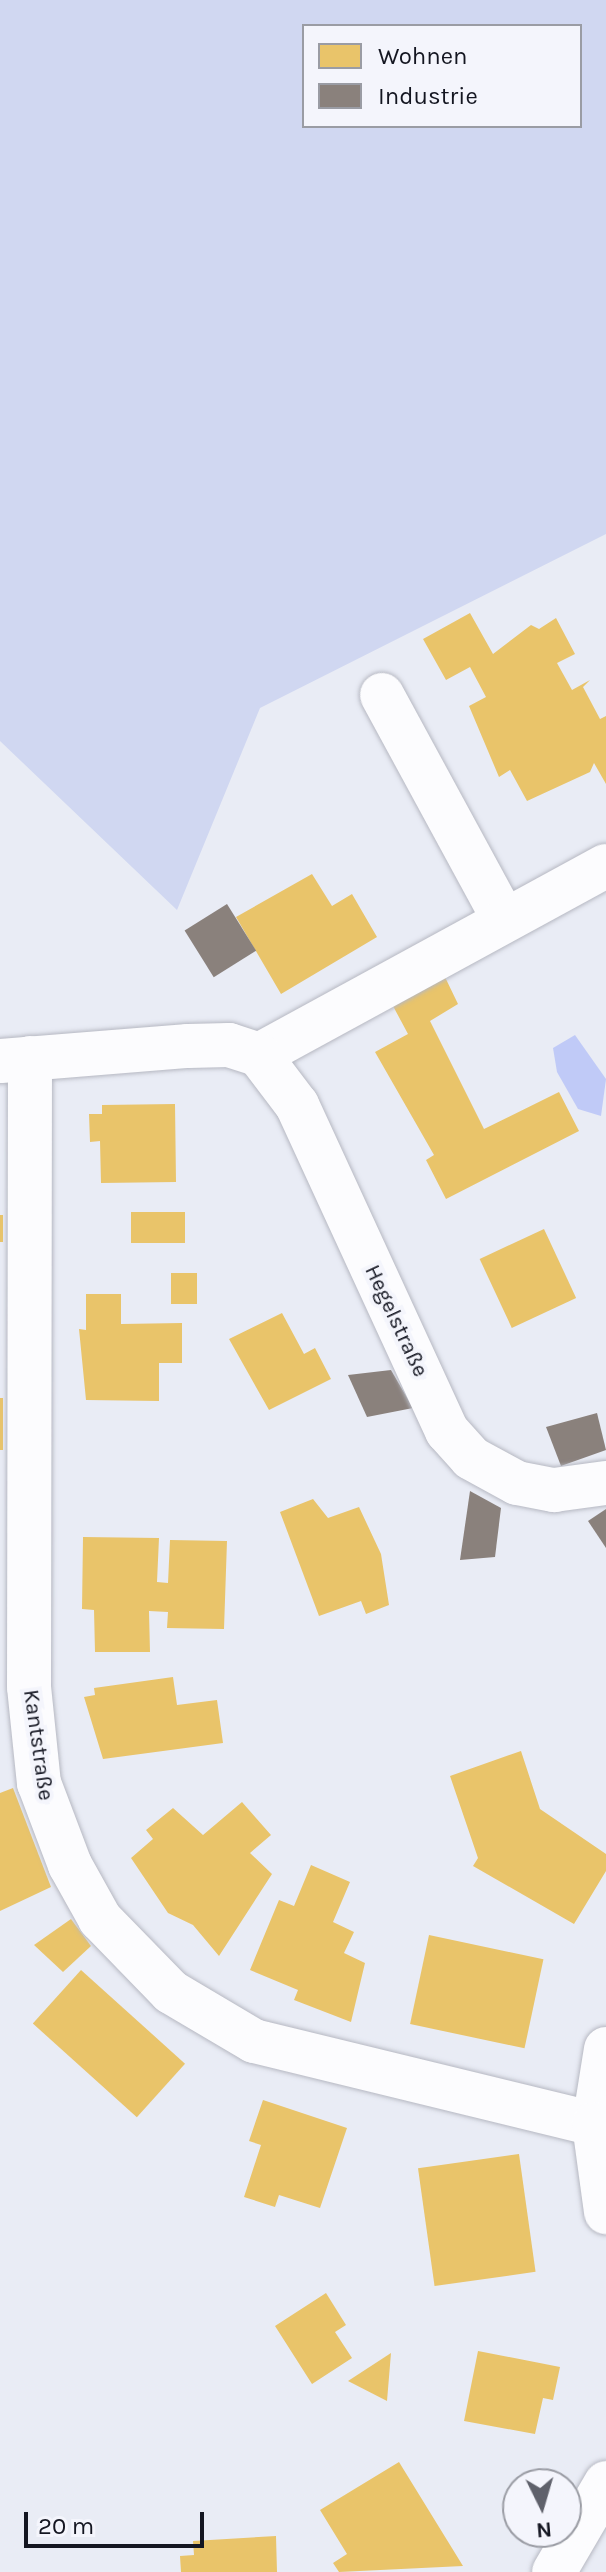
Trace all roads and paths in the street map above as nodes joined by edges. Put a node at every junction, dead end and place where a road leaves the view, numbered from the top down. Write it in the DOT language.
graph roads {
  1 [pos="382,695"];
  2 [pos="606,866"];
  3 [pos="504,920"];
  4 [pos="259,1055"];
  5 [pos="15,1059"];
  6 [pos="606,1483"];
  7 [pos="606,2049"];
  8 [pos="594,2124"];
  9 [pos="606,2212"];
  10 [pos="606,2483"];
  11 [pos="554,2572"];
  1 -- 3 [label="street"];
  2 -- 3 [label="street"];
  3 -- 4 [label="street"];
  4 -- 5 [label="street"];
  4 -- 6 [label="street, Hegelstraße"];
  5 -- 8 [label="street, Kantstraße"];
  7 -- 8 [label="street"];
  8 -- 9 [label="street"];
  10 -- 11 [label="street"];
}
